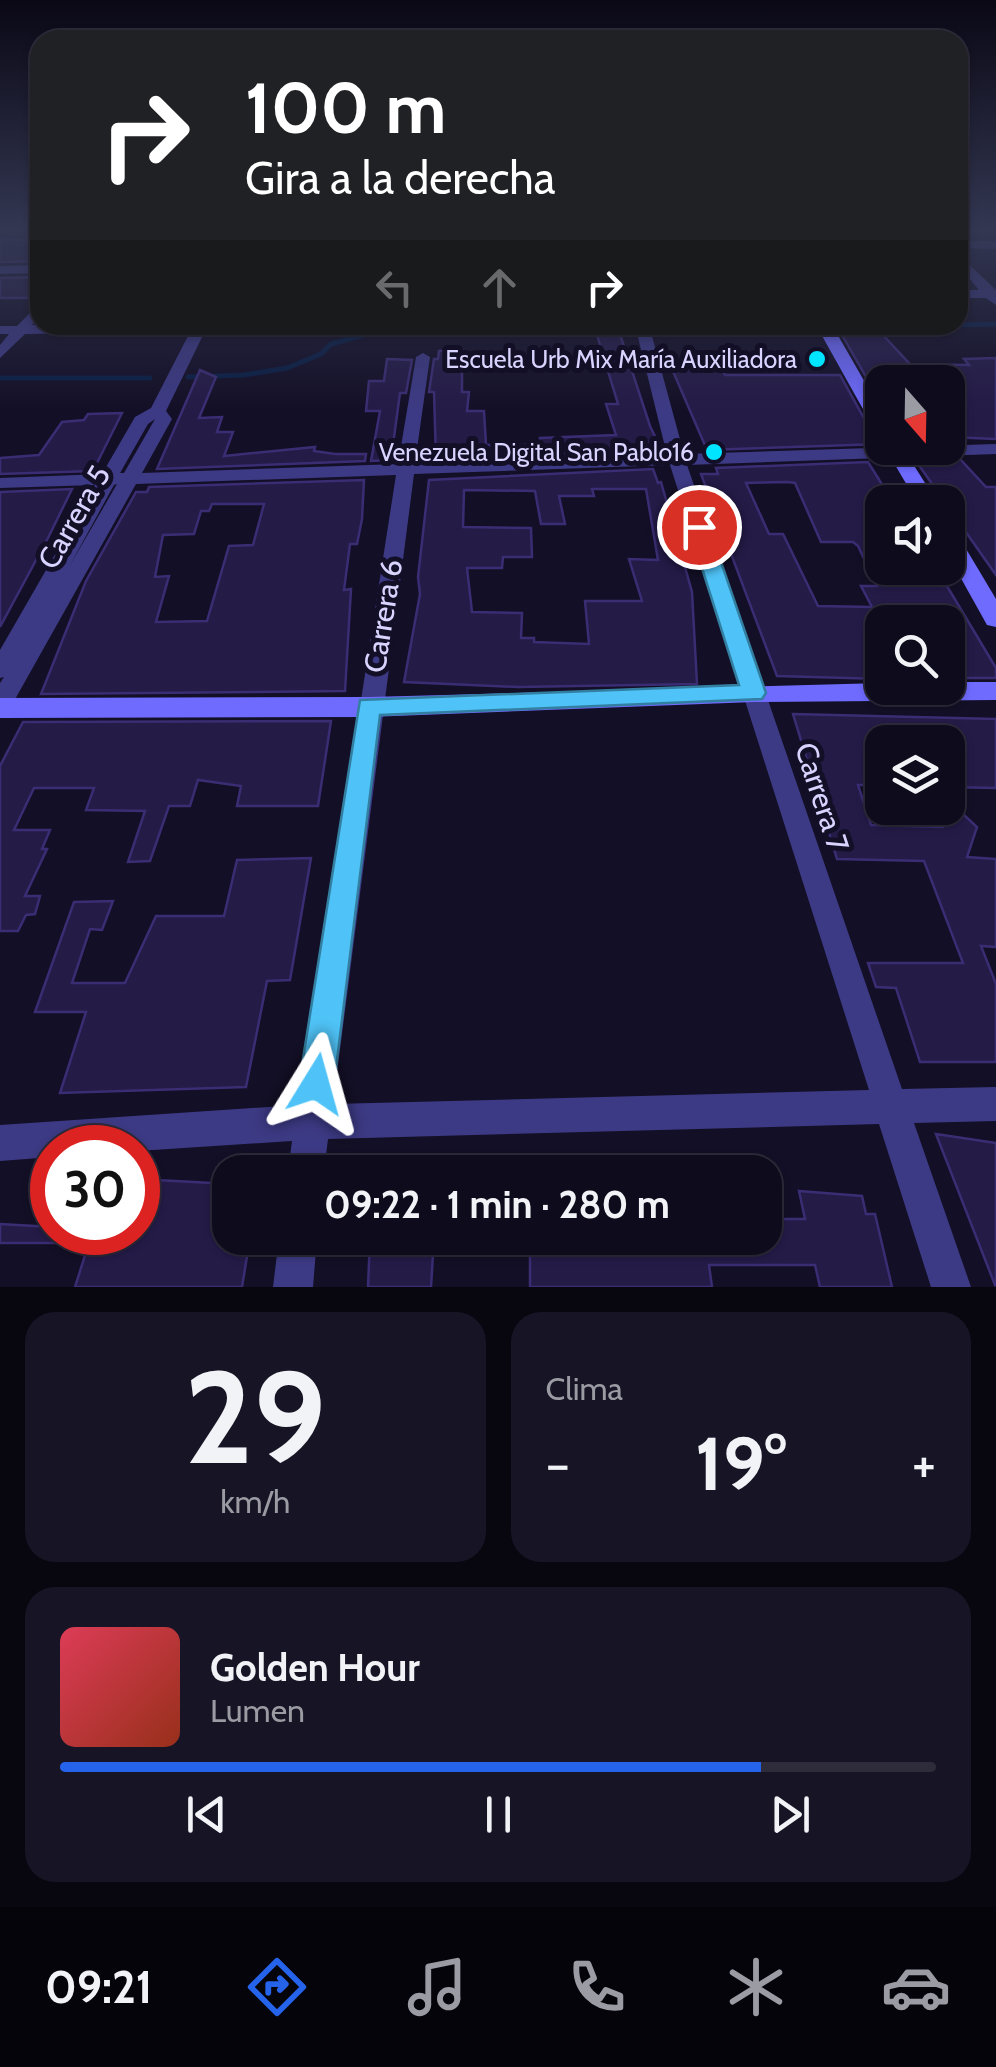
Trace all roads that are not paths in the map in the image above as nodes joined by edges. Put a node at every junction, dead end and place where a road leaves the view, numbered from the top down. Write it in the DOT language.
graph roads {
  1 [pos="968,295"];
  2 [pos="995,296"];
  3 [pos="30,319"];
  4 [pos="22,328"];
  5 [pos="30,328"];
  6 [pos="0,330"];
  7 [pos="195,335"];
  8 [pos="645,335"];
  9 [pos="830,335"];
  10 [pos="0,354"];
  11 [pos="422,356"];
  12 [pos="865,397"];
  13 [pos="965,449"];
  14 [pos="996,449"];
  15 [pos="865,451"];
  16 [pos="677,460"];
  17 [pos="404,470"];
  18 [pos="120,479"];
  19 [pos="0,482"];
  20 [pos="965,566"];
  21 [pos="996,619"];
  22 [pos="0,670"];
  23 [pos="996,691"];
  24 [pos="754,693"];
  25 [pos="0,706"];
  26 [pos="369,706"];
  27 [pos="996,1104"];
  28 [pos="891,1106"];
  29 [pos="311,1122"];
  30 [pos="0,1144"];
  31 [pos="308,1155"];
  32 [pos="296,1255"];
  33 [pos="293,1287"];
  34 [pos="951,1287"];
  1 -- 2 [label="street"];
  3 -- 4 [label="street"];
  4 -- 5 [label="street"];
  4 -- 6 [label="street"];
  4 -- 10 [label="street"];
  7 -- 18 [label="street, Carrera 5"];
  8 -- 16 [label="street, Carrera 7"];
  9 -- 12 [label="main road"];
  11 -- 17 [label="street, Carrera 6"];
  13 -- 14 [label="street"];
  15 -- 16 [label="street"];
  16 -- 17 [label="street"];
  16 -- 24 [label="street, Carrera 7"];
  17 -- 18 [label="street"];
  17 -- 26 [label="street, Carrera 6"];
  18 -- 19 [label="street"];
  18 -- 22 [label="street, Carrera 5"];
  18 -- 25 [label="street, Carrera 5"];
  20 -- 21 [label="main road"];
  23 -- 24 [label="main road"];
  24 -- 26 [label="main road"];
  24 -- 28 [label="street, Carrera 7"];
  25 -- 26 [label="main road"];
  26 -- 29 [label="street, Carrera 6"];
  27 -- 28 [label="street"];
  28 -- 29 [label="street"];
  28 -- 34 [label="street, Carrera 7"];
  29 -- 30 [label="street"];
  29 -- 31 [label="street, Carrera 6"];
  32 -- 33 [label="street"];
}
